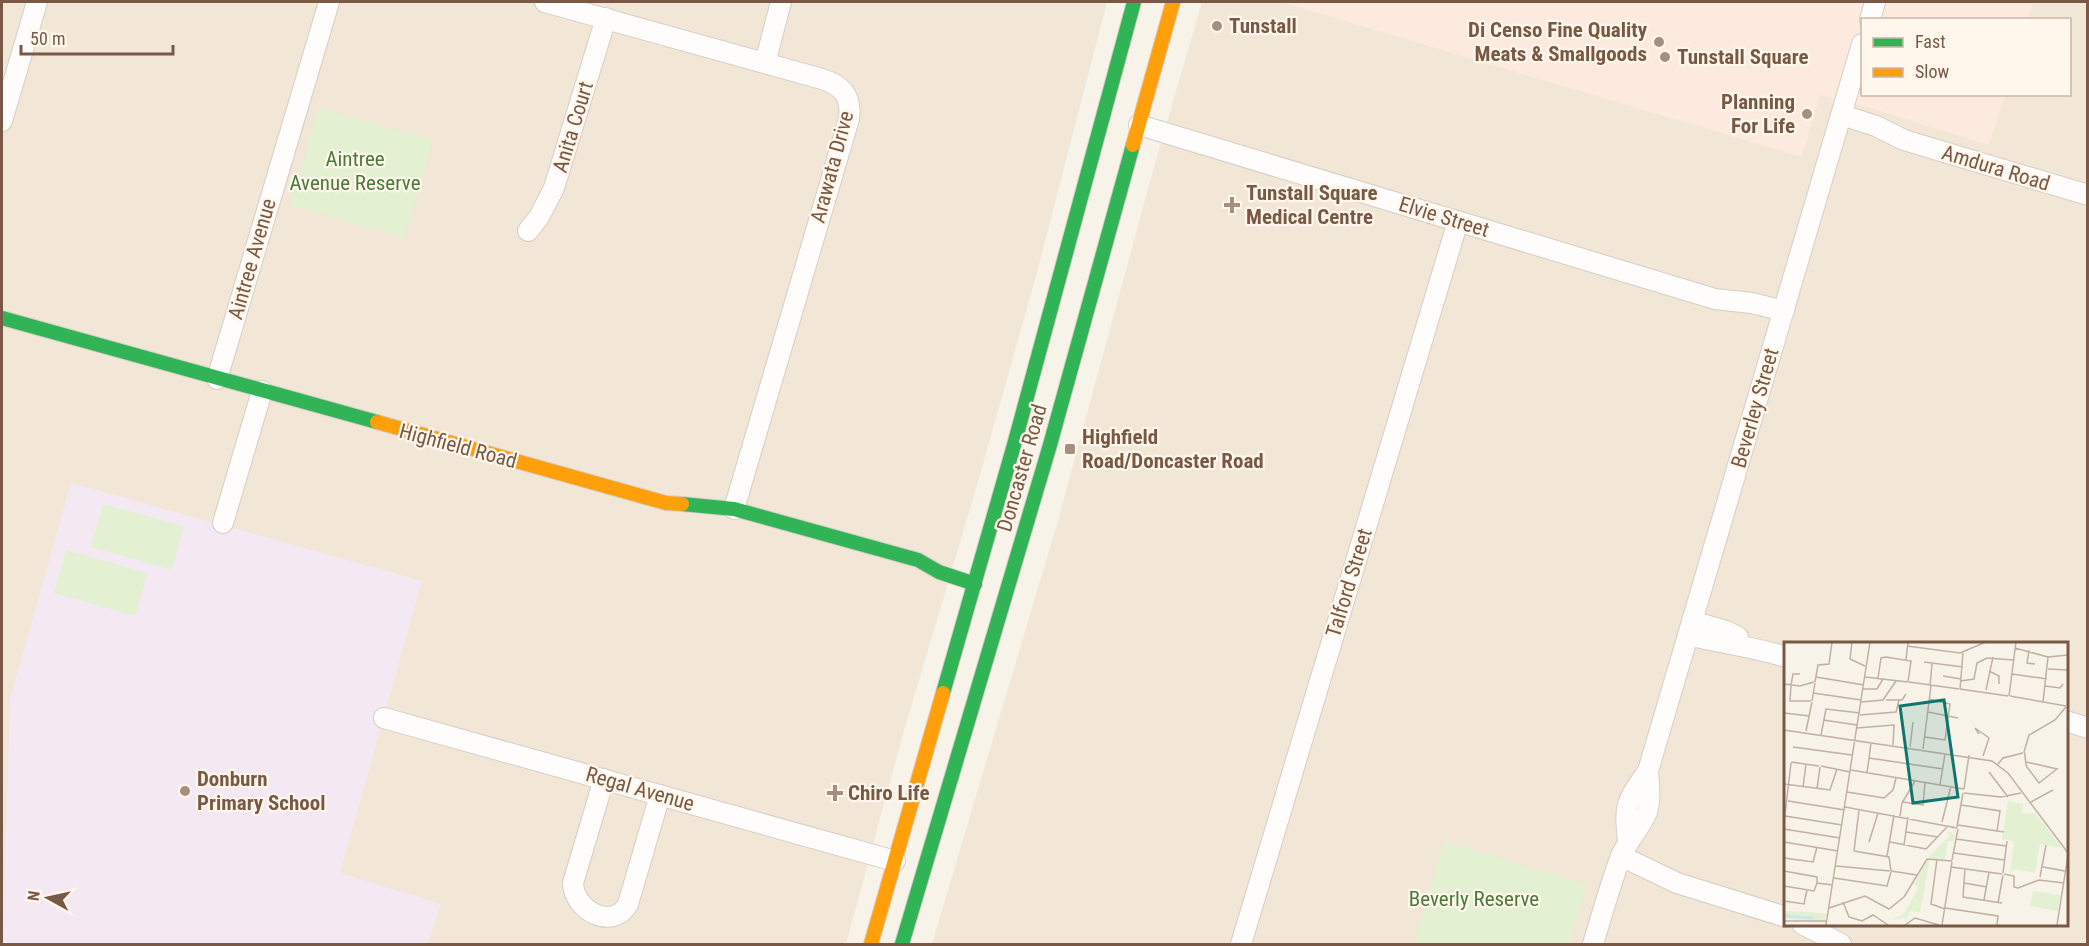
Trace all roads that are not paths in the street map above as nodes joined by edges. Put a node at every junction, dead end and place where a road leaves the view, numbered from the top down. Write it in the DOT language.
graph roads {
  1 [pos="37,2"];
  2 [pos="329,2"];
  3 [pos="545,2"];
  4 [pos="781,2"];
  5 [pos="1134,2"];
  6 [pos="1173,2"];
  7 [pos="1875,2"];
  8 [pos="606,18"];
  9 [pos="1871,18"];
  10 [pos="1861,51"];
  11 [pos="765,63"];
  12 [pos="2,121"];
  13 [pos="1840,122"];
  14 [pos="1139,125"];
  15 [pos="2088,195"];
  16 [pos="1458,221"];
  17 [pos="528,231"];
  18 [pos="2,318"];
  19 [pos="1782,318"];
  20 [pos="217,379"];
  21 [pos="262,391"];
  22 [pos="734,509"];
  23 [pos="224,524"];
  24 [pos="918,560"];
  25 [pos="991,581"];
  26 [pos="1690,628"];
  27 [pos="1784,656"];
  28 [pos="384,718"];
  29 [pos="2068,721"];
  30 [pos="2088,728"];
  31 [pos="604,779"];
  32 [pos="660,795"];
  33 [pos="1624,849"];
  34 [pos="895,861"];
  35 [pos="1614,876"];
  36 [pos="1677,883"];
  37 [pos="1784,916"];
  38 [pos="1804,925"];
  39 [pos="871,945"];
  40 [pos="902,945"];
  41 [pos="1241,945"];
  42 [pos="1593,945"];
  43 [pos="1841,945"];
  1 -- 12 [label="street"];
  2 -- 20 [label="street, Aintree Avenue"];
  3 -- 8 [label="street, Arawata Drive"];
  4 -- 11 [label="street"];
  5 -- 25 [label="main road, Doncaster Road"];
  6 -- 14 [label="main road, Doncaster Road"];
  7 -- 9 [label="street"];
  8 -- 11 [label="street, Arawata Drive"];
  8 -- 17 [label="street, Anita Court"];
  10 -- 13 [label="street, Beverley Street"];
  11 -- 22 [label="street, Arawata Drive"];
  13 -- 15 [label="street, Amdura Road"];
  13 -- 19 [label="street, Beverley Street"];
  14 -- 16 [label="street, Elvie Street"];
  14 -- 25 [label="main road, Doncaster Road"];
  16 -- 19 [label="street, Elvie Street"];
  16 -- 41 [label="street, Talford Street"];
  18 -- 20 [label="main road, Highfield Road"];
  19 -- 26 [label="street, Beverley Street"];
  20 -- 21 [label="main road, Highfield Road"];
  21 -- 22 [label="main road, Highfield Road"];
  21 -- 23 [label="street"];
  22 -- 24 [label="main road, Highfield Road"];
  24 -- 25 [label="street, Highfield Road"];
  25 -- 34 [label="main road, Doncaster Road"];
  25 -- 40 [label="main road, Doncaster Road"];
  26 -- 27 [label="street"];
  26 -- 33 [label="street, Beverley Street"];
  28 -- 31 [label="street, Regal Avenue"];
  29 -- 30 [label="street"];
  31 -- 32 [label="street, Regal Avenue"];
  31 -- 32 [label="street"];
  32 -- 34 [label="street, Regal Avenue"];
  33 -- 35 [label="street, Beverley Street"];
  33 -- 36 [label="street"];
  34 -- 39 [label="main road, Doncaster Road"];
  35 -- 36 [label="street"];
  35 -- 42 [label="street, Beverley Street"];
  36 -- 37 [label="street"];
  38 -- 43 [label="street"];
}
